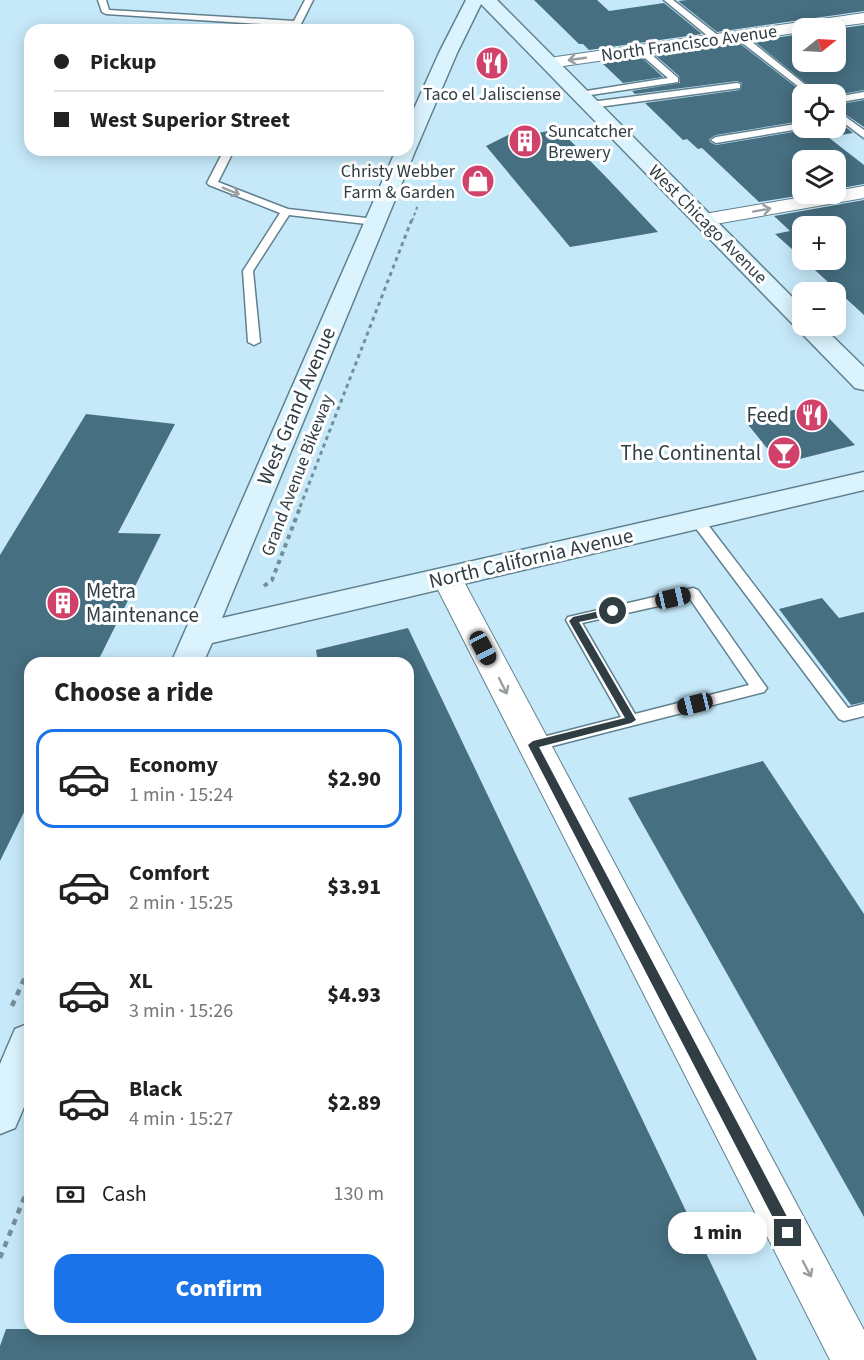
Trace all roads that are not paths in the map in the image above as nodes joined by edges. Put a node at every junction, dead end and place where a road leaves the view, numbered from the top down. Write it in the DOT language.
graph roads {
  1 [pos="102,0"];
  2 [pos="309,0"];
  3 [pos="475,0"];
  4 [pos="487,0"];
  5 [pos="668,0"];
  6 [pos="864,18"];
  7 [pos="257,24"];
  8 [pos="297,24"];
  9 [pos="739,36"];
  10 [pos="717,39"];
  11 [pos="641,50"];
  12 [pos="549,63"];
  13 [pos="800,84"];
  14 [pos="737,86"];
  15 [pos="864,96"];
  16 [pos="846,99"];
  17 [pos="585,100"];
  18 [pos="846,124"];
  19 [pos="792,128"];
  20 [pos="414,132"];
  21 [pos="864,135"];
  22 [pos="716,140"];
  23 [pos="226,156"];
  24 [pos="403,156"];
  25 [pos="864,192"];
  26 [pos="286,212"];
  27 [pos="704,220"];
  28 [pos="375,222"];
  29 [pos="792,310"];
  30 [pos="818,336"];
  31 [pos="254,342"];
  32 [pos="864,382"];
  33 [pos="864,481"];
  34 [pos="697,520"];
  35 [pos="447,578"];
  36 [pos="193,649"];
  37 [pos="864,710"];
  38 [pos="631,720"];
  39 [pos="533,745"];
  40 [pos="19,1028"];
  41 [pos="0,1114"];
  42 [pos="855,1360"];
  1 -- 7 [label="lane"];
  2 -- 8 [label="lane"];
  3 -- 20 [label="main road"];
  4 -- 12 [label="main road, West Chicago Avenue"];
  5 -- 10 [label="lane"];
  6 -- 9 [label="street, North Francisco Avenue"];
  9 -- 10 [label="street, North Francisco Avenue"];
  9 -- 13 [label="lane"];
  10 -- 11 [label="street, North Francisco Avenue"];
  11 -- 12 [label="street, North Francisco Avenue, one-way"];
  11 -- 17 [label="lane"];
  12 -- 17 [label="main road, West Chicago Avenue"];
  14 -- 17 [label="lane"];
  15 -- 16 [label="lane"];
  17 -- 27 [label="main road, West Chicago Avenue"];
  18 -- 21 [label="lane"];
  19 -- 22 [label="lane"];
  23 -- 26 [label="lane, one-way"];
  24 -- 28 [label="main road, West Grand Avenue"];
  27 -- 25 [label="street, one-way"];
  26 -- 28 [label="lane"];
  26 -- 31 [label="lane"];
  27 -- 29 [label="main road, West Chicago Avenue"];
  28 -- 36 [label="main road, West Grand Avenue"];
  30 -- 32 [label="main road"];
  33 -- 34 [label="main road, North California Avenue"];
  34 -- 35 [label="main road, North California Avenue"];
  34 -- 37 [label="lane"];
  35 -- 36 [label="main road, North California Avenue"];
  35 -- 39 [label="street, one-way"];
  38 -- 38 [label="lane"];
  38 -- 39 [label="lane"];
  39 -- 42 [label="street, one-way"];
  40 -- 41 [label="main road"];
}
